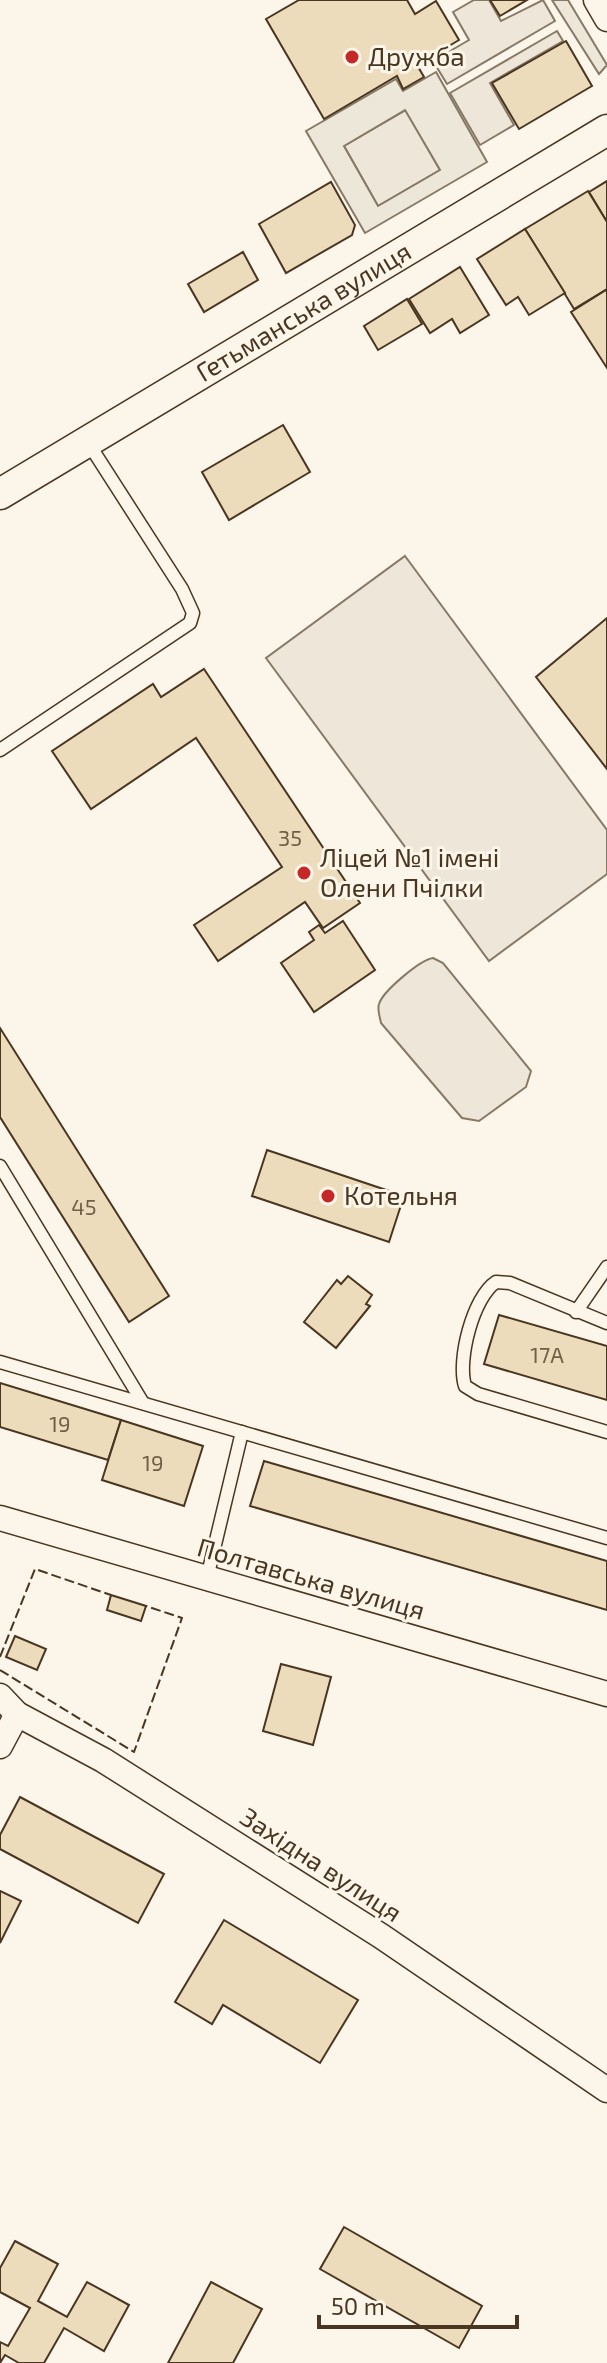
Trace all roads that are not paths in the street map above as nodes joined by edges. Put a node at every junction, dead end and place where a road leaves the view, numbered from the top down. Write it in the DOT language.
graph roads {
  1 [pos="596,0"];
  2 [pos="607,19"];
  3 [pos="607,130"];
  4 [pos="86,439"];
  5 [pos="0,494"];
  6 [pos="0,750"];
  7 [pos="0,1166"];
  8 [pos="607,1267"];
  9 [pos="576,1312"];
  10 [pos="607,1323"];
  11 [pos="0,1362"];
  12 [pos="143,1403"];
  13 [pos="242,1432"];
  14 [pos="607,1432"];
  15 [pos="0,1518"];
  16 [pos="607,1538"];
  17 [pos="207,1578"];
  18 [pos="607,1694"];
  19 [pos="0,1696"];
  20 [pos="17,1714"];
  21 [pos="0,1746"];
  22 [pos="607,2090"];
  1 -- 2 [label="street"];
  3 -- 4 [label="street, Гетьманська вулиця"];
  4 -- 5 [label="street, Гетьманська вулиця"];
  4 -- 6 [label="lane"];
  7 -- 12 [label="lane"];
  8 -- 9 [label="lane"];
  9 -- 10 [label="lane"];
  9 -- 14 [label="lane"];
  11 -- 12 [label="lane"];
  12 -- 13 [label="lane"];
  13 -- 16 [label="lane"];
  13 -- 17 [label="lane"];
  15 -- 17 [label="street, Полтавська вулиця"];
  17 -- 18 [label="street, Полтавська вулиця"];
  19 -- 20 [label="street, Західна вулиця"];
  20 -- 21 [label="street"];
  20 -- 22 [label="street, Західна вулиця"];
}
